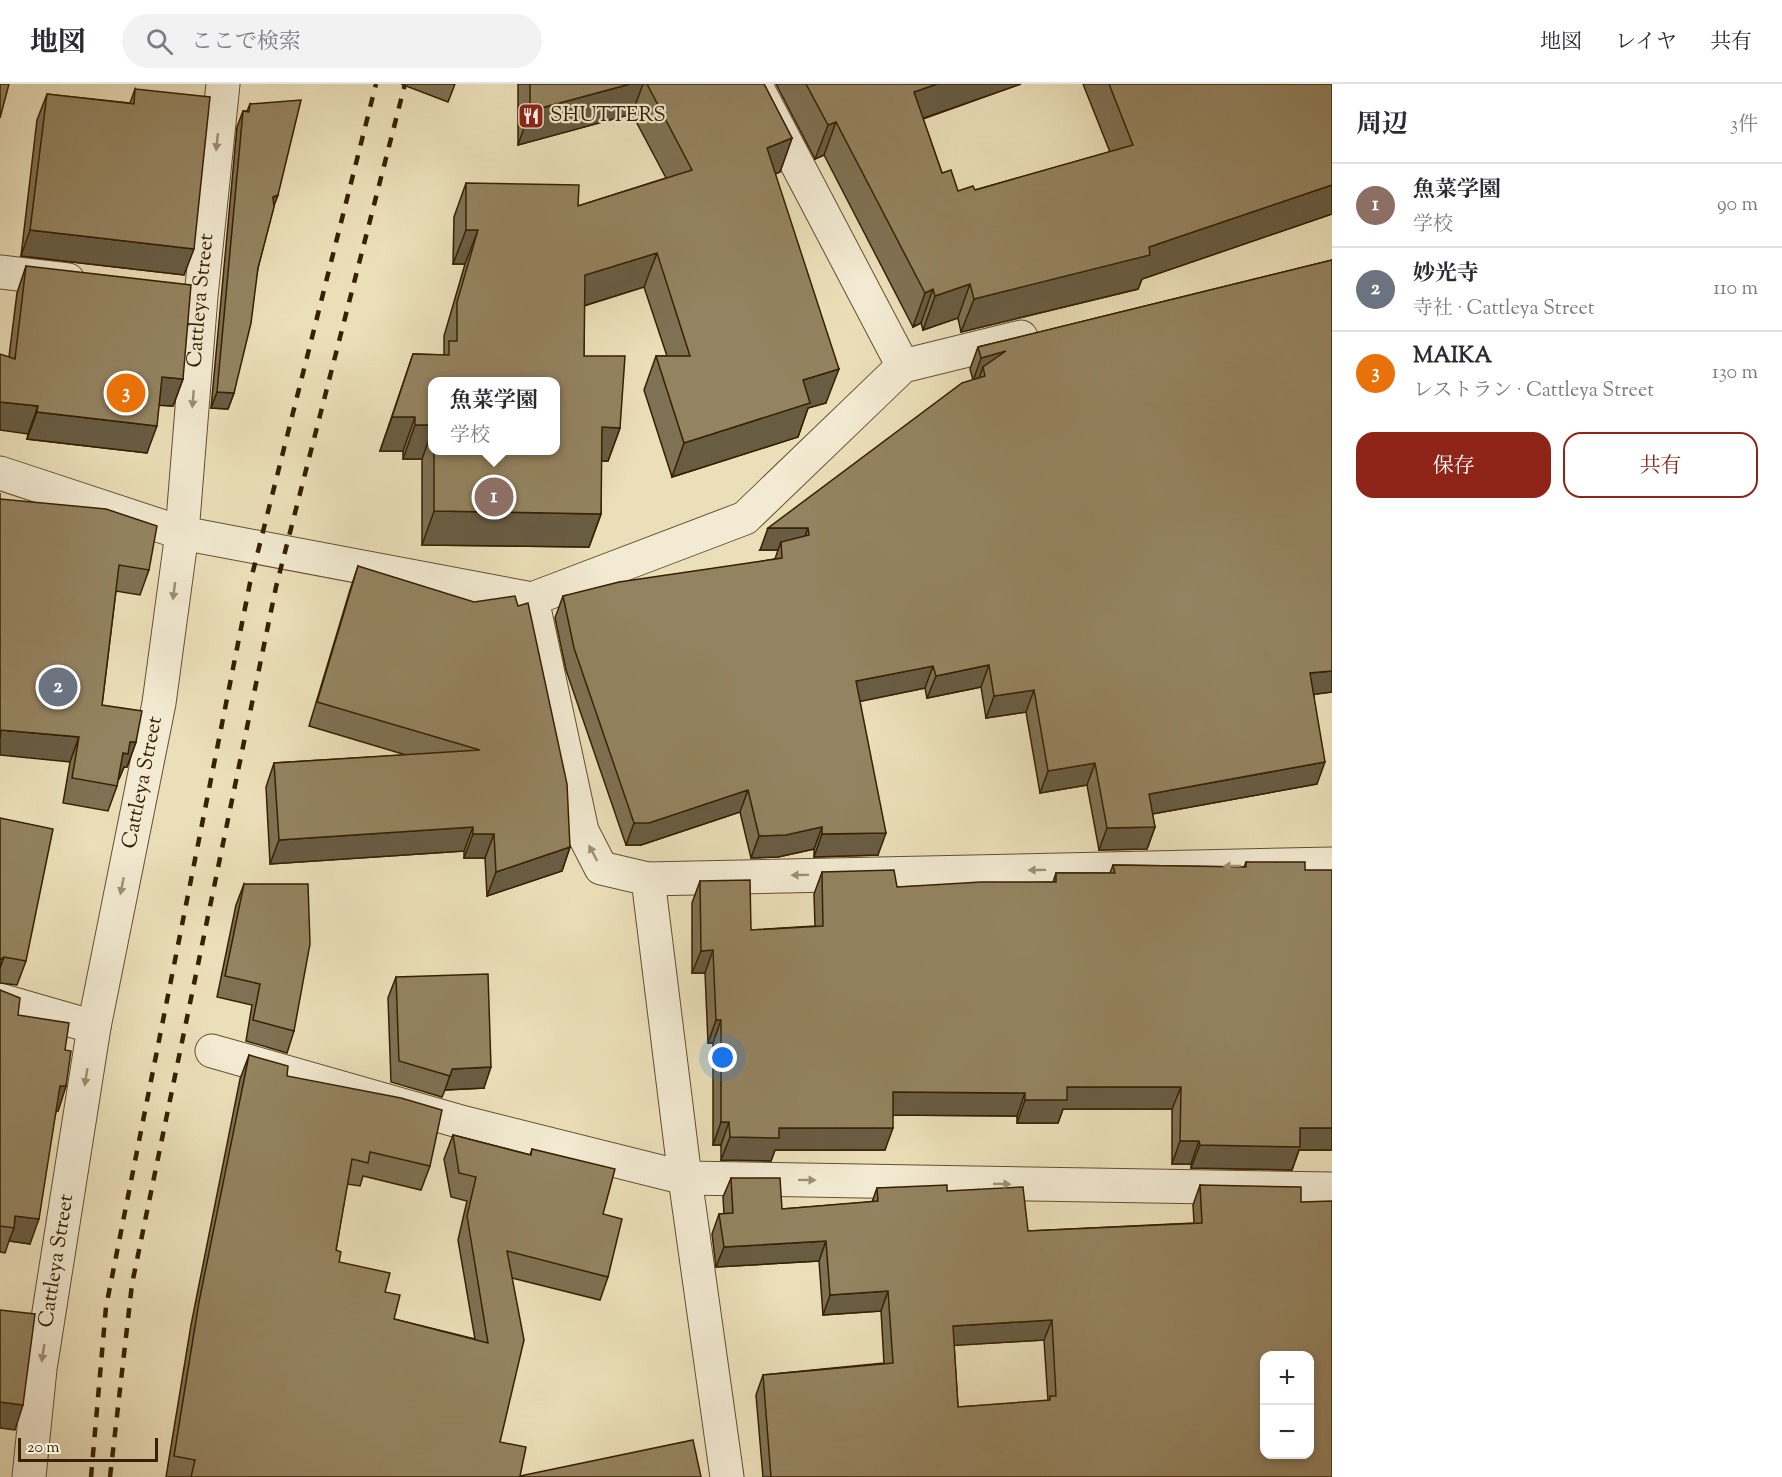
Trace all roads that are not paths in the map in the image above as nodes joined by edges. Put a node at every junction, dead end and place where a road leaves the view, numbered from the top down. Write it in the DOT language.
graph roads {
  1 [pos="223,84"];
  2 [pos="755,84"];
  3 [pos="0,272"];
  4 [pos="95,283"];
  5 [pos="166,292"];
  6 [pos="201,296"];
  7 [pos="1053,330"];
  8 [pos="903,366"];
  9 [pos="0,473"];
  10 [pos="182,533"];
  11 [pos="532,599"];
  12 [pos="1332,864"];
  13 [pos="648,879"];
  14 [pos="0,1000"];
  15 [pos="94,1026"];
  16 [pos="212,1051"];
  17 [pos="685,1178"];
  18 [pos="1332,1189"];
  19 [pos="29,1477"];
  20 [pos="728,1477"];
  1 -- 6 [label="street, Cattleya Street, one-way"];
  2 -- 8 [label="street"];
  3 -- 4 [label="street"];
  5 -- 6 [label="street"];
  6 -- 10 [label="street, Cattleya Street, one-way"];
  7 -- 8 [label="street"];
  8 -- 11 [label="street"];
  9 -- 10 [label="street"];
  10 -- 11 [label="street"];
  10 -- 15 [label="street, Cattleya Street, one-way"];
  13 -- 11 [label="street, one-way"];
  12 -- 13 [label="street, one-way"];
  13 -- 17 [label="street"];
  14 -- 15 [label="street"];
  15 -- 19 [label="street, Cattleya Street, one-way"];
  16 -- 17 [label="street"];
  17 -- 18 [label="street, one-way"];
  17 -- 20 [label="street"];
}
